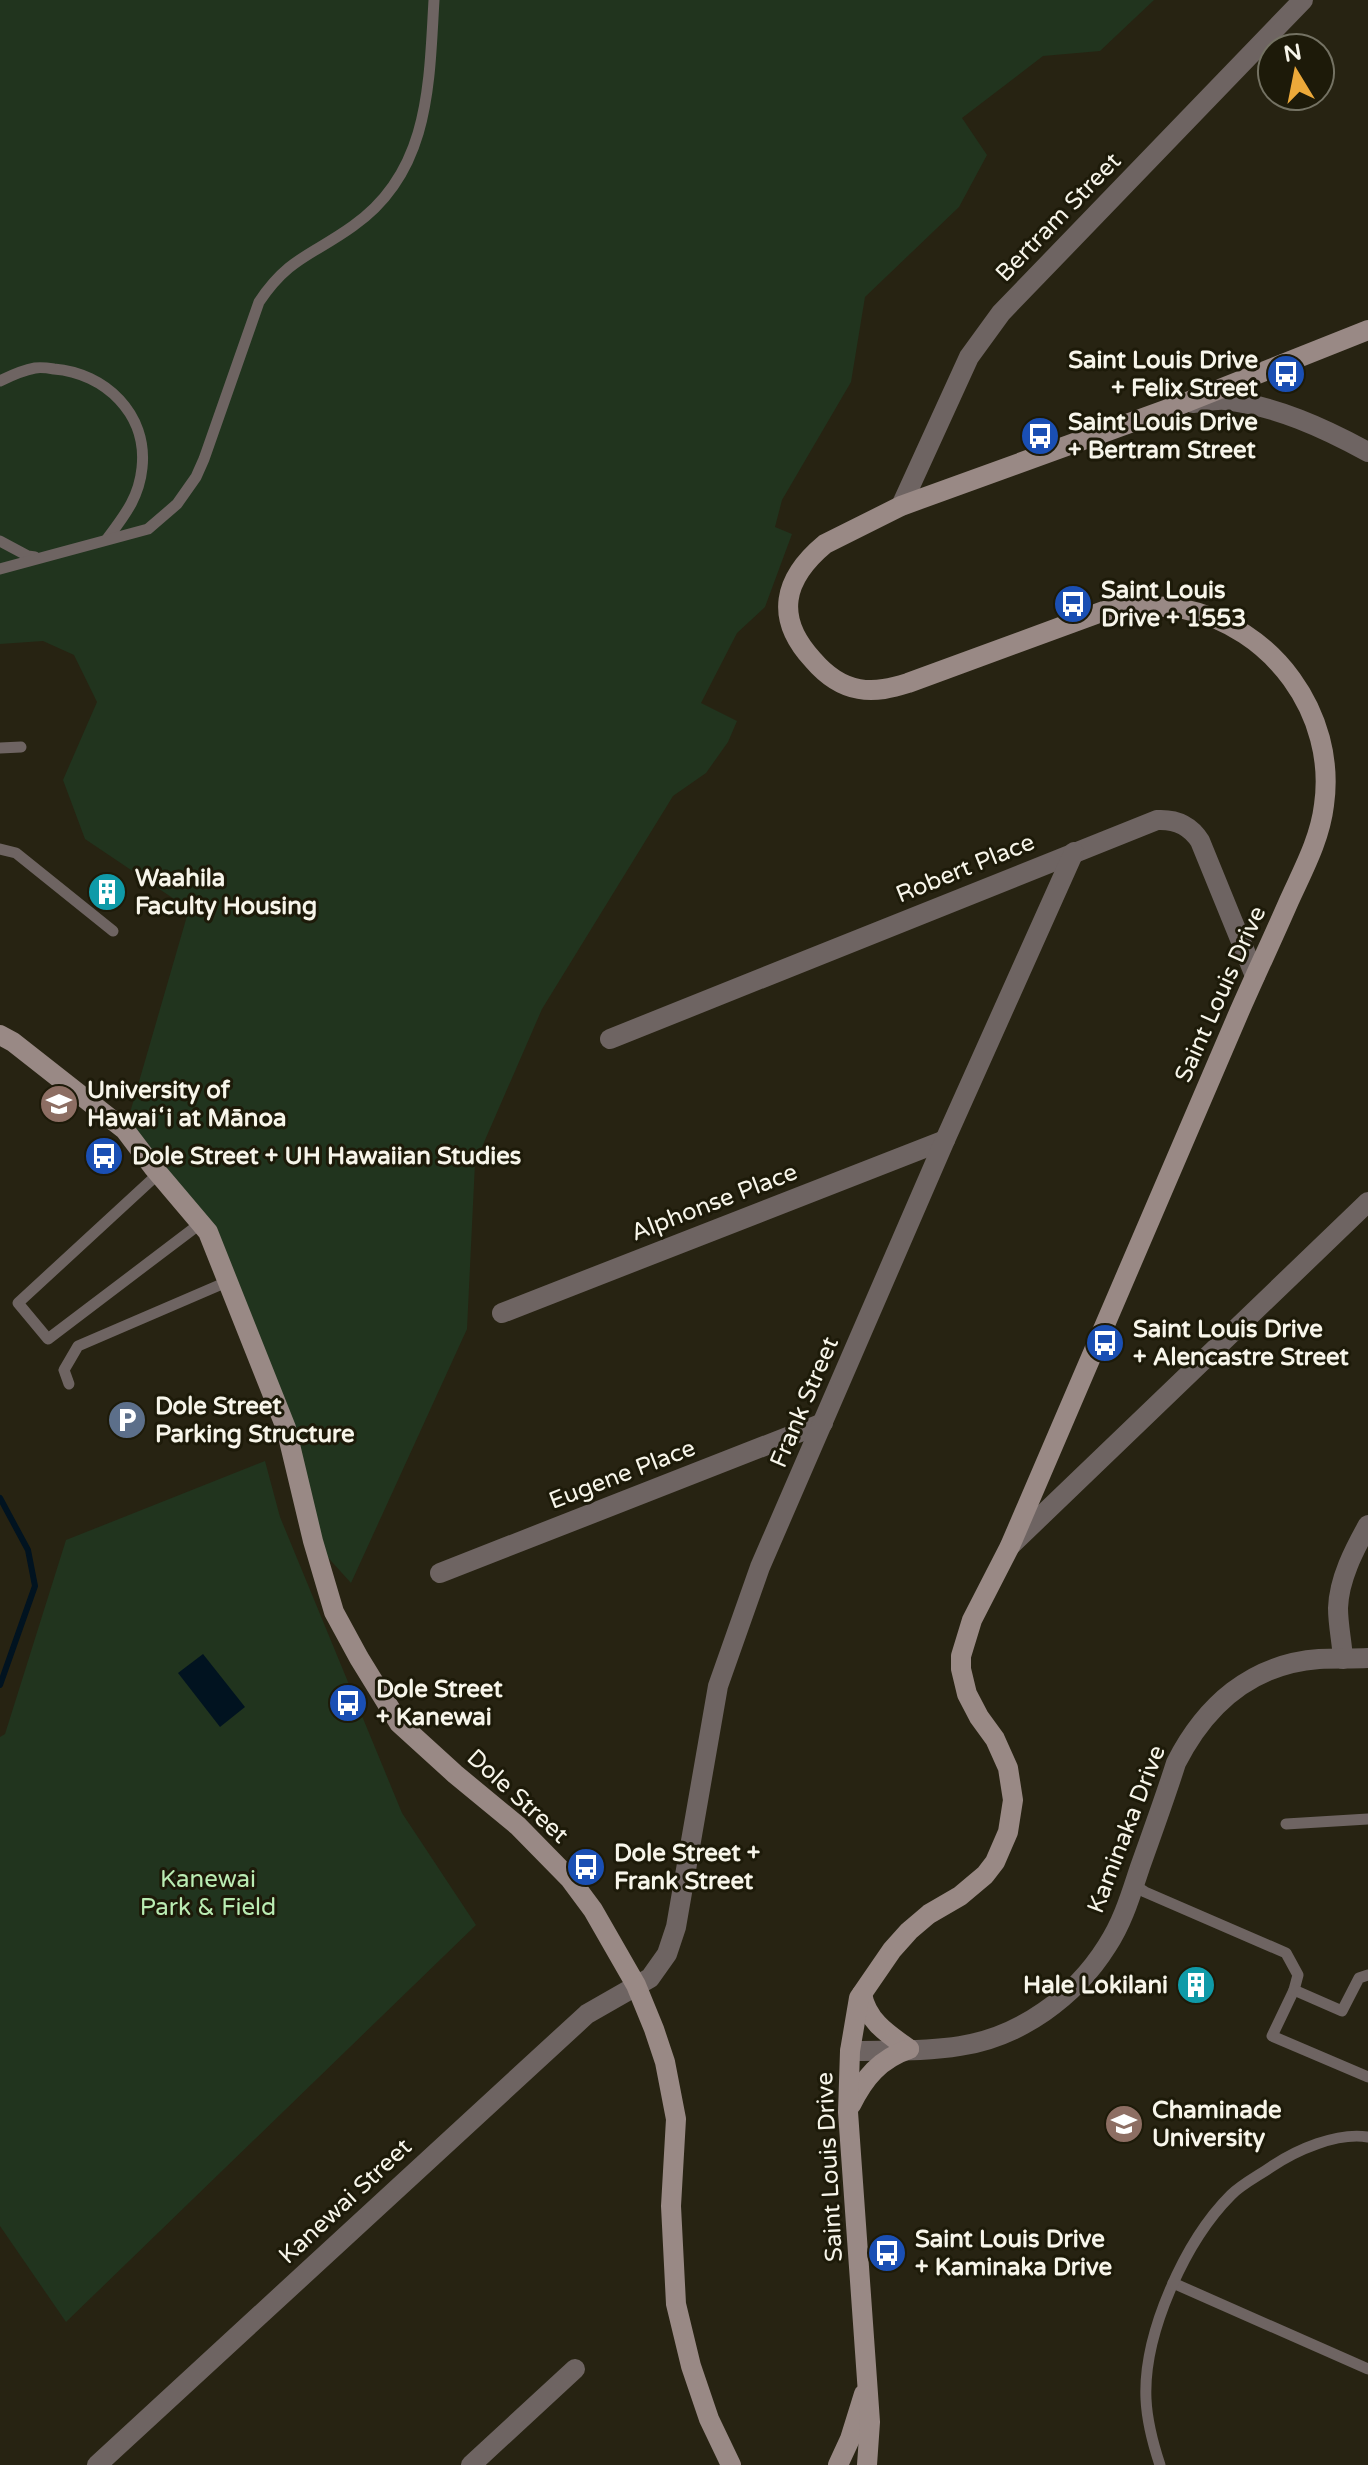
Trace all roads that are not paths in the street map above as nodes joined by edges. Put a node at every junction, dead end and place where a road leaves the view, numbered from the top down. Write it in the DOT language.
graph roads {
  1 [pos="434,0"];
  2 [pos="1303,0"];
  3 [pos="1368,330"];
  4 [pos="0,381"];
  5 [pos="1182,404"];
  6 [pos="1368,452"];
  7 [pos="901,506"];
  8 [pos="106,540"];
  9 [pos="0,541"];
  10 [pos="39,558"];
  11 [pos="0,569"];
  12 [pos="21,747"];
  13 [pos="0,748"];
  14 [pos="0,849"];
  15 [pos="1074,852"];
  16 [pos="113,931"];
  17 [pos="1255,976"];
  18 [pos="0,1035"];
  19 [pos="610,1039"];
  20 [pos="945,1140"];
  21 [pos="158,1174"];
  22 [pos="1368,1202"];
  23 [pos="201,1223"];
  24 [pos="229,1281"];
  25 [pos="502,1313"];
  26 [pos="69,1384"];
  27 [pos="823,1423"];
  28 [pos="1368,1525"];
  29 [pos="1010,1546"];
  30 [pos="440,1573"];
  31 [pos="1368,1658"];
  32 [pos="1343,1659"];
  33 [pos="1368,1819"];
  34 [pos="1286,1824"];
  35 [pos="1134,1885"];
  36 [pos="1368,1975"];
  37 [pos="636,1985"];
  38 [pos="1294,1990"];
  39 [pos="862,1994"];
  40 [pos="909,2049"];
  41 [pos="850,2051"];
  42 [pos="1368,2077"];
  43 [pos="848,2112"];
  44 [pos="1368,2137"];
  45 [pos="1173,2283"];
  46 [pos="575,2369"];
  47 [pos="1368,2369"];
  48 [pos="867,2382"];
  49 [pos="731,2463"];
  50 [pos="97,2465"];
  51 [pos="471,2465"];
  52 [pos="838,2465"];
  53 [pos="867,2465"];
  54 [pos="1160,2465"];
  1 -- 8 [label="lane"];
  2 -- 7 [label="street, Bertram Street"];
  3 -- 5 [label="street, Saint Louis Drive"];
  4 -- 8 [label="lane"];
  5 -- 6 [label="street"];
  5 -- 7 [label="street, Saint Louis Drive"];
  7 -- 17 [label="street, Saint Louis Drive"];
  8 -- 10 [label="lane"];
  9 -- 10 [label="lane"];
  10 -- 11 [label="lane"];
  12 -- 13 [label="lane"];
  14 -- 16 [label="lane"];
  15 -- 17 [label="street, Robert Place"];
  15 -- 19 [label="street, Robert Place"];
  15 -- 20 [label="street, Frank Street"];
  17 -- 29 [label="street, Saint Louis Drive"];
  18 -- 21 [label="street, Dole Street"];
  20 -- 25 [label="street, Alphonse Place"];
  20 -- 27 [label="street, Frank Street"];
  21 -- 23 [label="street, Dole Street"];
  21 -- 23 [label="lane"];
  22 -- 29 [label="street"];
  23 -- 24 [label="street, Dole Street"];
  24 -- 26 [label="lane"];
  24 -- 37 [label="street, Dole Street"];
  27 -- 30 [label="street, Eugene Place"];
  27 -- 37 [label="street, Frank Street"];
  28 -- 32 [label="street"];
  29 -- 39 [label="street, Saint Louis Drive"];
  31 -- 32 [label="street, Kaminaka Drive"];
  32 -- 35 [label="street, Kaminaka Drive"];
  33 -- 34 [label="lane"];
  35 -- 38 [label="lane"];
  35 -- 40 [label="street, Kaminaka Drive"];
  36 -- 38 [label="lane"];
  37 -- 49 [label="street, Dole Street"];
  37 -- 50 [label="street, Kanewai Street"];
  38 -- 42 [label="lane"];
  39 -- 40 [label="street"];
  39 -- 41 [label="street, Saint Louis Drive"];
  40 -- 41 [label="street, Kaminaka Drive"];
  40 -- 43 [label="street"];
  41 -- 43 [label="street, Saint Louis Drive"];
  43 -- 48 [label="street, Saint Louis Drive"];
  44 -- 45 [label="lane"];
  45 -- 47 [label="lane"];
  45 -- 54 [label="lane"];
  46 -- 51 [label="street"];
  48 -- 52 [label="street"];
  48 -- 53 [label="street, Saint Louis Drive"];
}
